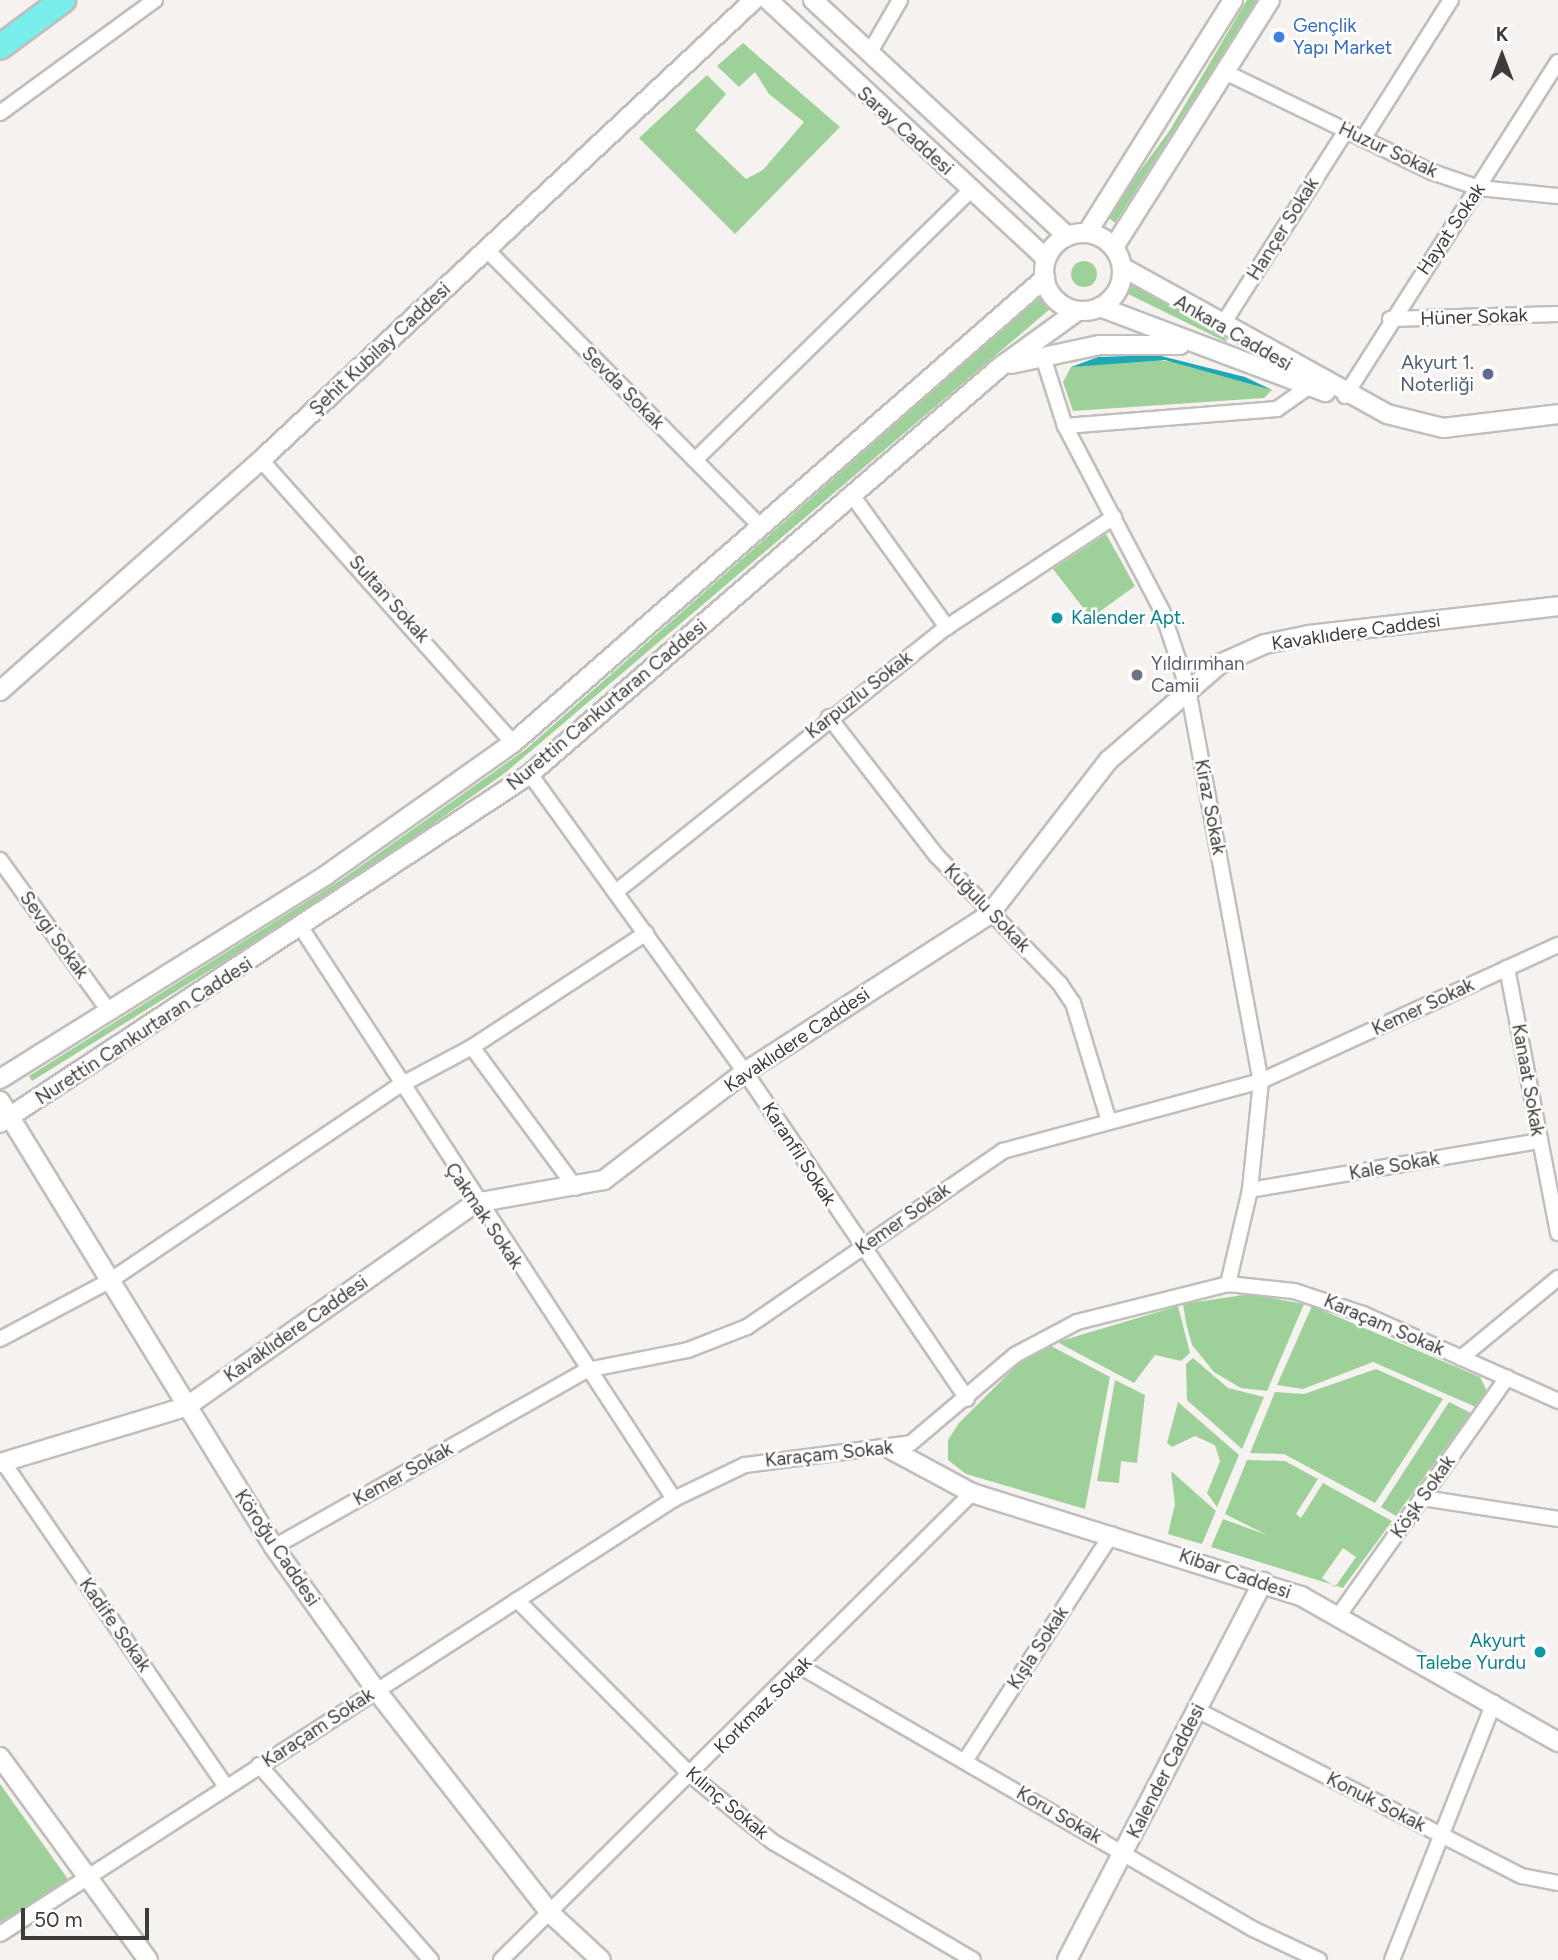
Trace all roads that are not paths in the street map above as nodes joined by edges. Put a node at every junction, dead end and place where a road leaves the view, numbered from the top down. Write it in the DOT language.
graph roads {
  1 [pos="63,0"];
  2 [pos="155,0"];
  3 [pos="754,0"];
  4 [pos="768,0"];
  5 [pos="813,0"];
  6 [pos="900,0"];
  7 [pos="1233,0"];
  8 [pos="1270,0"];
  9 [pos="1451,0"];
  10 [pos="0,47"];
  11 [pos="870,52"];
  12 [pos="1558,62"];
  13 [pos="1227,73"];
  14 [pos="0,113"];
  15 [pos="1346,131"];
  16 [pos="1363,139"];
  17 [pos="1479,188"];
  18 [pos="971,190"];
  19 [pos="1558,196"];
  20 [pos="1087,233"];
  21 [pos="1067,236"];
  22 [pos="1114,247"];
  23 [pos="486,249"];
  24 [pos="1046,258"];
  25 [pos="1122,267"];
  26 [pos="1045,278"];
  27 [pos="1100,307"];
  28 [pos="1076,312"];
  29 [pos="1558,314"];
  30 [pos="1390,319"];
  31 [pos="1221,327"];
  32 [pos="1206,348"];
  33 [pos="1042,356"];
  34 [pos="1000,366"];
  35 [pos="1307,388"];
  36 [pos="1345,396"];
  37 [pos="1558,414"];
  38 [pos="1065,426"];
  39 [pos="261,460"];
  40 [pos="695,460"];
  41 [pos="852,495"];
  42 [pos="1114,517"];
  43 [pos="761,527"];
  44 [pos="1558,606"];
  45 [pos="947,627"];
  46 [pos="1188,689"];
  47 [pos="0,691"];
  48 [pos="829,717"];
  49 [pos="513,743"];
  50 [pos="530,774"];
  51 [pos="0,860"];
  52 [pos="617,891"];
  53 [pos="989,915"];
  54 [pos="302,929"];
  55 [pos="646,933"];
  56 [pos="1558,945"];
  57 [pos="1507,968"];
  58 [pos="108,1010"];
  59 [pos="472,1047"];
  60 [pos="745,1072"];
  61 [pos="0,1079"];
  62 [pos="1261,1081"];
  63 [pos="399,1086"];
  64 [pos="0,1101"];
  65 [pos="1108,1118"];
  66 [pos="5,1119"];
  67 [pos="1539,1141"];
  68 [pos="576,1188"];
  69 [pos="1250,1190"];
  70 [pos="475,1203"];
  71 [pos="1558,1233"];
  72 [pos="862,1248"];
  73 [pos="1558,1278"];
  74 [pos="111,1280"];
  75 [pos="1228,1284"];
  76 [pos="0,1339"];
  77 [pos="1461,1357"];
  78 [pos="587,1370"];
  79 [pos="1507,1378"];
  80 [pos="967,1399"];
  81 [pos="1558,1401"];
  82 [pos="186,1407"];
  83 [pos="892,1450"];
  84 [pos="1,1463"];
  85 [pos="972,1493"];
  86 [pos="1423,1498"];
  87 [pos="674,1499"];
  88 [pos="1558,1519"];
  89 [pos="1112,1534"];
  90 [pos="274,1547"];
  91 [pos="1263,1582"];
  92 [pos="517,1600"];
  93 [pos="1339,1615"];
  94 [pos="801,1667"];
  95 [pos="376,1690"];
  96 [pos="1494,1702"];
  97 [pos="1197,1710"];
  98 [pos="1558,1742"];
  99 [pos="0,1757"];
  100 [pos="965,1761"];
  101 [pos="260,1765"];
  102 [pos="693,1777"];
  103 [pos="226,1787"];
  104 [pos="1441,1835"];
  105 [pos="1124,1853"];
  106 [pos="86,1877"];
  107 [pos="1558,1883"];
  108 [pos="550,1913"];
  109 [pos="0,1934"];
  110 [pos="148,1960"];
  111 [pos="431,1960"];
  112 [pos="501,1960"];
  113 [pos="601,1960"];
  114 [pos="973,1960"];
  115 [pos="1067,1960"];
  116 [pos="1319,1960"];
  117 [pos="1392,1960"];
  1 -- 10 [label="highway"];
  2 -- 14 [label="street"];
  3 -- 23 [label="street, Şehit Kubilay Caddesi"];
  4 -- 18 [label="street, Saray Caddesi"];
  5 -- 11 [label="street, Saray Caddesi"];
  6 -- 11 [label="street"];
  7 -- 20 [label="street"];
  8 -- 13 [label="street"];
  9 -- 16 [label="street"];
  11 -- 21 [label="street, Saray Caddesi"];
  12 -- 17 [label="street, Hayat Sokak"];
  13 -- 15 [label="street, Huzur Sokak"];
  13 -- 22 [label="street"];
  15 -- 16 [label="street, Huzur Sokak"];
  15 -- 31 [label="street, Hançer Sokak"];
  16 -- 17 [label="street, Huzur Sokak"];
  17 -- 19 [label="street, Huzur Sokak"];
  17 -- 30 [label="street, Hayat Sokak"];
  18 -- 24 [label="street, Saray Caddesi"];
  18 -- 40 [label="street"];
  20 -- 21 [label="street"];
  20 -- 22 [label="street"];
  21 -- 24 [label="street"];
  22 -- 25 [label="street"];
  23 -- 39 [label="street, Şehit Kubilay Caddesi"];
  23 -- 40 [label="street, Sevda Sokak"];
  24 -- 26 [label="street"];
  25 -- 27 [label="street"];
  25 -- 31 [label="street, Ankara Caddesi"];
  26 -- 28 [label="street"];
  26 -- 43 [label="street, Nurettin Cankurtaran Caddesi"];
  27 -- 28 [label="street"];
  27 -- 32 [label="street, Ankara Caddesi"];
  28 -- 34 [label="street, Nurettin Cankurtaran Caddesi"];
  29 -- 30 [label="street, Hüner Sokak"];
  30 -- 36 [label="street, Hayat Sokak"];
  31 -- 36 [label="street, Ankara Caddesi"];
  32 -- 33 [label="street, Ankara Caddesi"];
  32 -- 35 [label="street, Ankara Caddesi"];
  33 -- 34 [label="street, Ankara Caddesi"];
  33 -- 38 [label="street, Kiraz Sokak"];
  34 -- 41 [label="street, Nurettin Cankurtaran Caddesi"];
  35 -- 36 [label="street, Ankara Caddesi"];
  35 -- 38 [label="street"];
  36 -- 37 [label="street, Ankara Caddesi"];
  38 -- 42 [label="street, Kiraz Sokak"];
  39 -- 47 [label="street, Şehit Kubilay Caddesi"];
  39 -- 49 [label="street, Sultan Sokak"];
  40 -- 43 [label="street, Sevda Sokak"];
  41 -- 45 [label="street"];
  41 -- 50 [label="street, Nurettin Cankurtaran Caddesi"];
  42 -- 45 [label="street, Karpuzlu Sokak"];
  42 -- 46 [label="street, Kiraz Sokak"];
  43 -- 49 [label="street, Nurettin Cankurtaran Caddesi"];
  44 -- 46 [label="street, Kavaklıdere Caddesi"];
  45 -- 48 [label="street, Karpuzlu Sokak"];
  46 -- 53 [label="street, Kavaklıdere Caddesi"];
  46 -- 62 [label="street, Kiraz Sokak"];
  48 -- 52 [label="street, Karpuzlu Sokak"];
  48 -- 53 [label="street, Kuğulu Sokak"];
  49 -- 58 [label="street, Nurettin Cankurtaran Caddesi"];
  50 -- 52 [label="street, Karanfil Sokak"];
  50 -- 54 [label="street, Nurettin Cankurtaran Caddesi"];
  51 -- 58 [label="street, Sevgi Sokak"];
  52 -- 55 [label="street, Karanfil Sokak"];
  53 -- 60 [label="street, Kavaklıdere Caddesi"];
  53 -- 65 [label="street, Kuğulu Sokak"];
  54 -- 63 [label="street, Çakmak Sokak"];
  54 -- 66 [label="street, Nurettin Cankurtaran Caddesi"];
  55 -- 59 [label="street"];
  55 -- 60 [label="street, Karanfil Sokak"];
  56 -- 57 [label="street, Kemer Sokak"];
  57 -- 62 [label="street, Kemer Sokak"];
  57 -- 67 [label="street, Kanaat Sokak"];
  58 -- 61 [label="street, Nurettin Cankurtaran Caddesi"];
  59 -- 63 [label="street"];
  59 -- 68 [label="street"];
  60 -- 68 [label="street, Kavaklıdere Caddesi"];
  60 -- 72 [label="street, Karanfil Sokak"];
  62 -- 65 [label="street, Kemer Sokak"];
  62 -- 69 [label="street, Kiraz Sokak"];
  63 -- 70 [label="street, Çakmak Sokak"];
  63 -- 74 [label="street"];
  64 -- 66 [label="street, Köroğu Caddesi"];
  65 -- 72 [label="street, Kemer Sokak"];
  66 -- 74 [label="street, Köroğu Caddesi"];
  67 -- 69 [label="street, Kale Sokak"];
  67 -- 71 [label="street, Kanaat Sokak"];
  68 -- 70 [label="street, Kavaklıdere Caddesi"];
  69 -- 75 [label="street, Kiraz Sokak"];
  70 -- 78 [label="street, Çakmak Sokak"];
  70 -- 82 [label="street, Kavaklıdere Caddesi"];
  72 -- 78 [label="street, Kemer Sokak"];
  72 -- 80 [label="street, Karanfil Sokak"];
  73 -- 77 [label="street"];
  74 -- 76 [label="street"];
  74 -- 82 [label="street, Köroğu Caddesi"];
  75 -- 77 [label="street, Karaçam Sokak"];
  75 -- 80 [label="street, Karaçam Sokak"];
  77 -- 79 [label="street, Karaçam Sokak"];
  78 -- 87 [label="street, Çakmak Sokak"];
  78 -- 90 [label="street, Kemer Sokak"];
  79 -- 81 [label="street, Karaçam Sokak"];
  79 -- 86 [label="street, Köşk Sokak"];
  80 -- 83 [label="street, Karaçam Sokak"];
  82 -- 84 [label="street, Kavaklıdere Caddesi"];
  82 -- 90 [label="street, Köroğu Caddesi"];
  83 -- 85 [label="street, Kibar Caddesi"];
  83 -- 87 [label="street, Karaçam Sokak"];
  84 -- 103 [label="street, Kadife Sokak"];
  85 -- 89 [label="street, Kibar Caddesi"];
  85 -- 94 [label="street, Korkmaz Sokak"];
  86 -- 88 [label="street"];
  86 -- 93 [label="street, Köşk Sokak"];
  87 -- 92 [label="street, Karaçam Sokak"];
  89 -- 91 [label="street, Kibar Caddesi"];
  89 -- 100 [label="street, Kışla Sokak"];
  90 -- 95 [label="street, Köroğu Caddesi"];
  91 -- 93 [label="street, Kibar Caddesi"];
  91 -- 97 [label="street, Kalender Caddesi"];
  92 -- 95 [label="street, Karaçam Sokak"];
  92 -- 102 [label="street, Kılınç Sokak"];
  93 -- 96 [label="street, Kibar Caddesi"];
  94 -- 100 [label="street, Koru Sokak"];
  94 -- 102 [label="street, Korkmaz Sokak"];
  95 -- 101 [label="street, Karaçam Sokak"];
  95 -- 108 [label="street, Köroğu Caddesi"];
  96 -- 98 [label="street, Kibar Caddesi"];
  96 -- 104 [label="street"];
  97 -- 104 [label="street, Konuk Sokak"];
  97 -- 105 [label="street, Kalender Caddesi"];
  99 -- 106 [label="street"];
  100 -- 105 [label="street, Koru Sokak"];
  101 -- 103 [label="street, Karaçam Sokak"];
  101 -- 111 [label="street"];
  102 -- 108 [label="street, Korkmaz Sokak"];
  102 -- 114 [label="street, Kılınç Sokak"];
  103 -- 106 [label="street, Karaçam Sokak"];
  104 -- 107 [label="street, Konuk Sokak"];
  104 -- 117 [label="street"];
  105 -- 115 [label="street, Kalender Caddesi"];
  105 -- 116 [label="street, Koru Sokak"];
  106 -- 109 [label="street, Karaçam Sokak"];
  106 -- 110 [label="street"];
  108 -- 112 [label="street, Korkmaz Sokak"];
  108 -- 113 [label="street, Köroğu Caddesi"];
}
